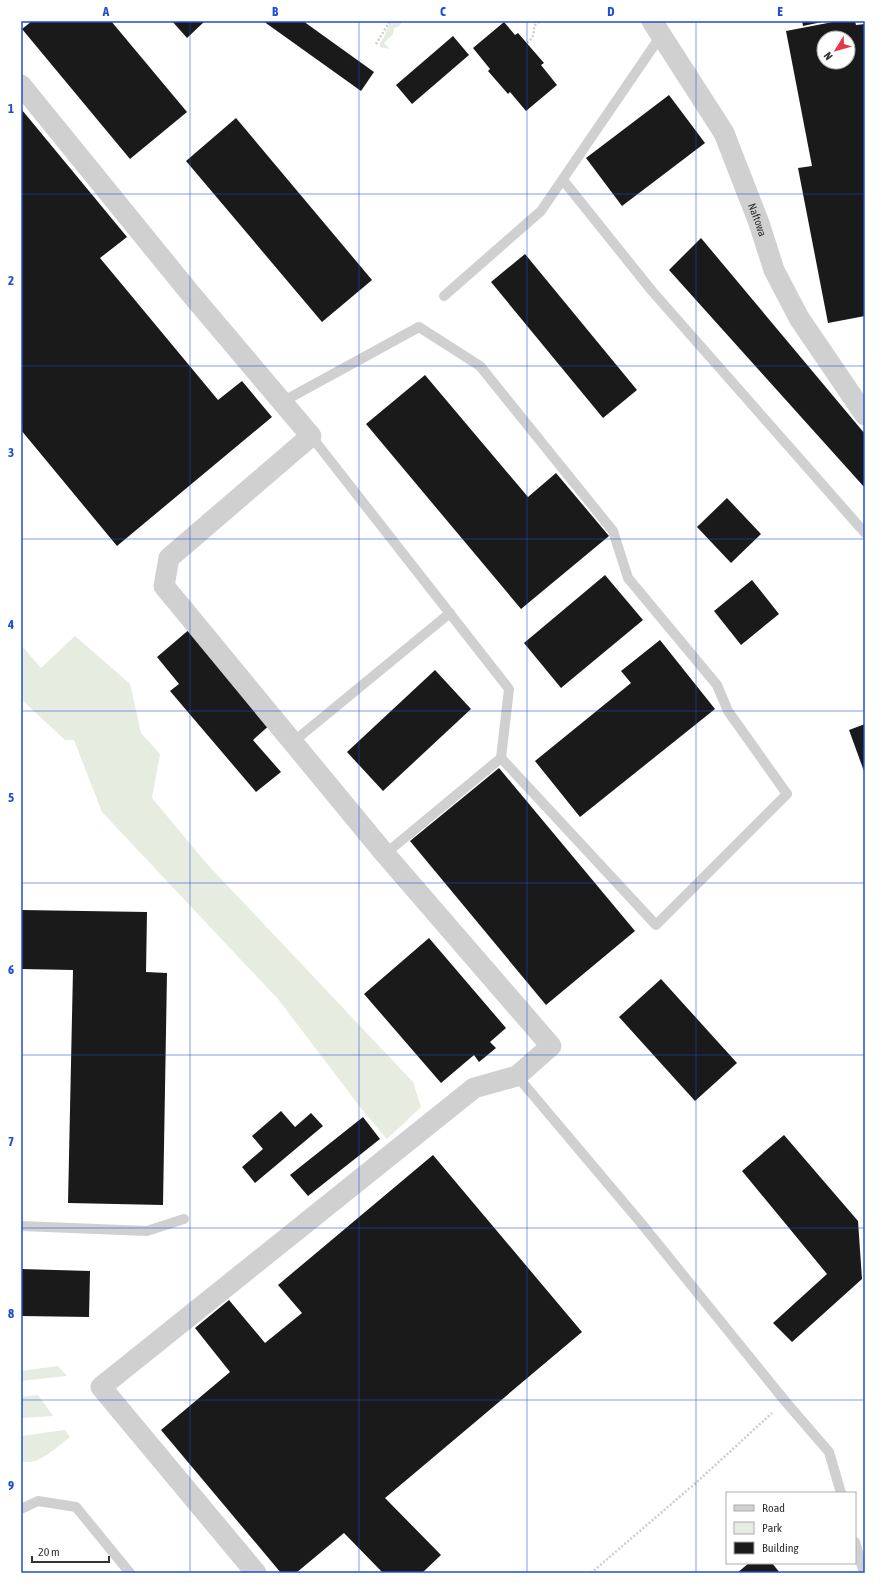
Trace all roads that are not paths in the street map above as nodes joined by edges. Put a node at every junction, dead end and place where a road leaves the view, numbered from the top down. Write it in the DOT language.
graph roads {
  1 [pos="657,28"];
  2 [pos="21,85"];
  3 [pos="563,180"];
  4 [pos="444,296"];
  5 [pos="282,402"];
  6 [pos="865,416"];
  7 [pos="311,436"];
  8 [pos="865,534"];
  9 [pos="450,613"];
  10 [pos="293,742"];
  11 [pos="501,758"];
  12 [pos="385,854"];
  13 [pos="517,1076"];
  14 [pos="184,1219"];
  15 [pos="21,1226"];
  16 [pos="841,1492"];
  17 [pos="21,1509"];
  18 [pos="856,1545"];
  19 [pos="130,1573"];
  20 [pos="256,1573"];
  21 [pos="864,1573"];
  1 -- 3 [label="lane"];
  1 -- 6 [label="street, Naftowa"];
  2 -- 5 [label="street"];
  3 -- 4 [label="lane"];
  3 -- 8 [label="lane"];
  5 -- 7 [label="street"];
  5 -- 11 [label="lane"];
  7 -- 9 [label="lane"];
  7 -- 10 [label="street"];
  9 -- 10 [label="lane"];
  9 -- 11 [label="lane"];
  10 -- 12 [label="street"];
  11 -- 12 [label="lane"];
  12 -- 13 [label="street"];
  13 -- 16 [label="lane"];
  13 -- 20 [label="street"];
  14 -- 15 [label="lane"];
  17 -- 19 [label="lane"];
  18 -- 21 [label="lane"];
}
